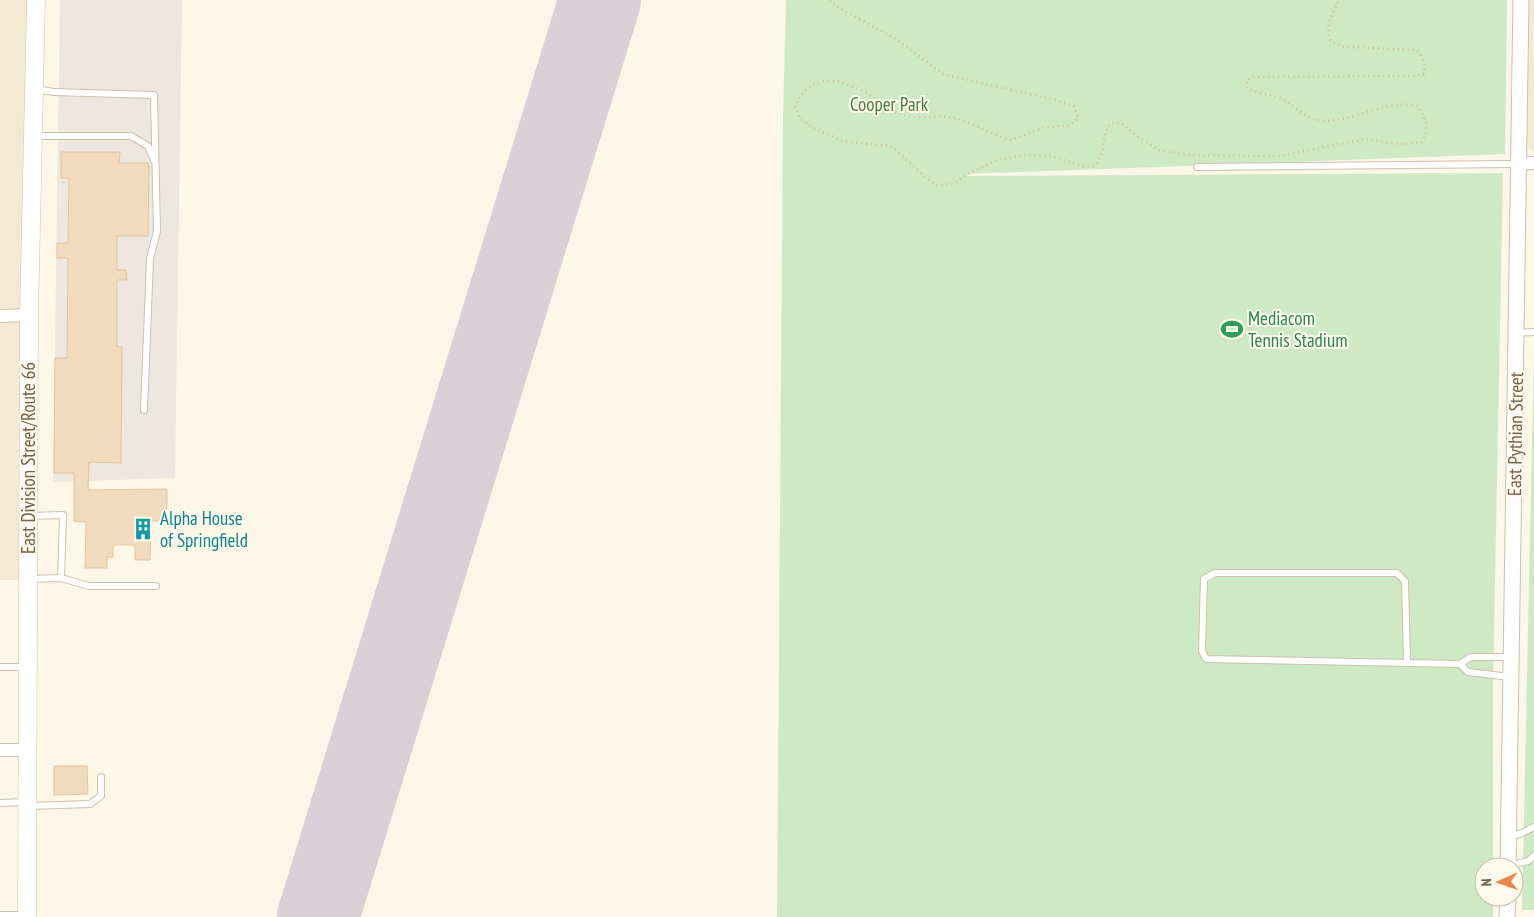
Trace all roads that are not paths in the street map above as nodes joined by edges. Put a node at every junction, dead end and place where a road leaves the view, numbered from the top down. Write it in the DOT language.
graph roads {
  1 [pos="36,0"];
  2 [pos="1521,0"];
  3 [pos="34,89"];
  4 [pos="33,136"];
  5 [pos="156,164"];
  6 [pos="1526,164"];
  7 [pos="1197,167"];
  8 [pos="29,315"];
  9 [pos="0,316"];
  10 [pos="1534,332"];
  11 [pos="1516,333"];
  12 [pos="144,410"];
  13 [pos="28,516"];
  14 [pos="61,578"];
  15 [pos="28,579"];
  16 [pos="156,586"];
  17 [pos="1511,658"];
  18 [pos="1407,663"];
  19 [pos="1460,664"];
  20 [pos="0,667"];
  21 [pos="28,667"];
  22 [pos="1511,677"];
  23 [pos="0,750"];
  24 [pos="27,750"];
  25 [pos="101,777"];
  26 [pos="0,803"];
  27 [pos="28,804"];
  28 [pos="1534,827"];
  29 [pos="1508,836"];
  30 [pos="1508,857"];
  31 [pos="0,915"];
  32 [pos="27,916"];
  1 -- 3 [label="main road, East Division Street/Route 66"];
  2 -- 6 [label="street, East Pythian Street"];
  3 -- 4 [label="main road, East Division Street/Route 66"];
  3 -- 5 [label="lane"];
  4 -- 5 [label="lane"];
  4 -- 8 [label="main road, East Division Street/Route 66"];
  5 -- 12 [label="lane"];
  6 -- 7 [label="lane"];
  6 -- 11 [label="street, East Pythian Street"];
  8 -- 9 [label="street"];
  8 -- 13 [label="main road, East Division Street/Route 66"];
  10 -- 11 [label="lane"];
  11 -- 17 [label="street, East Pythian Street"];
  13 -- 14 [label="lane"];
  13 -- 15 [label="main road, East Division Street/Route 66"];
  14 -- 15 [label="lane"];
  14 -- 16 [label="lane"];
  15 -- 21 [label="main road, East Division Street/Route 66"];
  17 -- 19 [label="lane"];
  17 -- 22 [label="street, East Pythian Street"];
  18 -- 18 [label="lane"];
  18 -- 19 [label="lane"];
  19 -- 22 [label="lane"];
  20 -- 21 [label="lane"];
  21 -- 24 [label="main road, East Division Street/Route 66"];
  22 -- 29 [label="street, East Pythian Street"];
  23 -- 24 [label="street"];
  24 -- 27 [label="main road, East Division Street/Route 66"];
  25 -- 27 [label="lane"];
  26 -- 27 [label="lane"];
  27 -- 32 [label="main road, East Division Street/Route 66"];
  28 -- 29 [label="lane"];
  29 -- 30 [label="street, East Pythian Street"];
  31 -- 32 [label="lane"];
}
